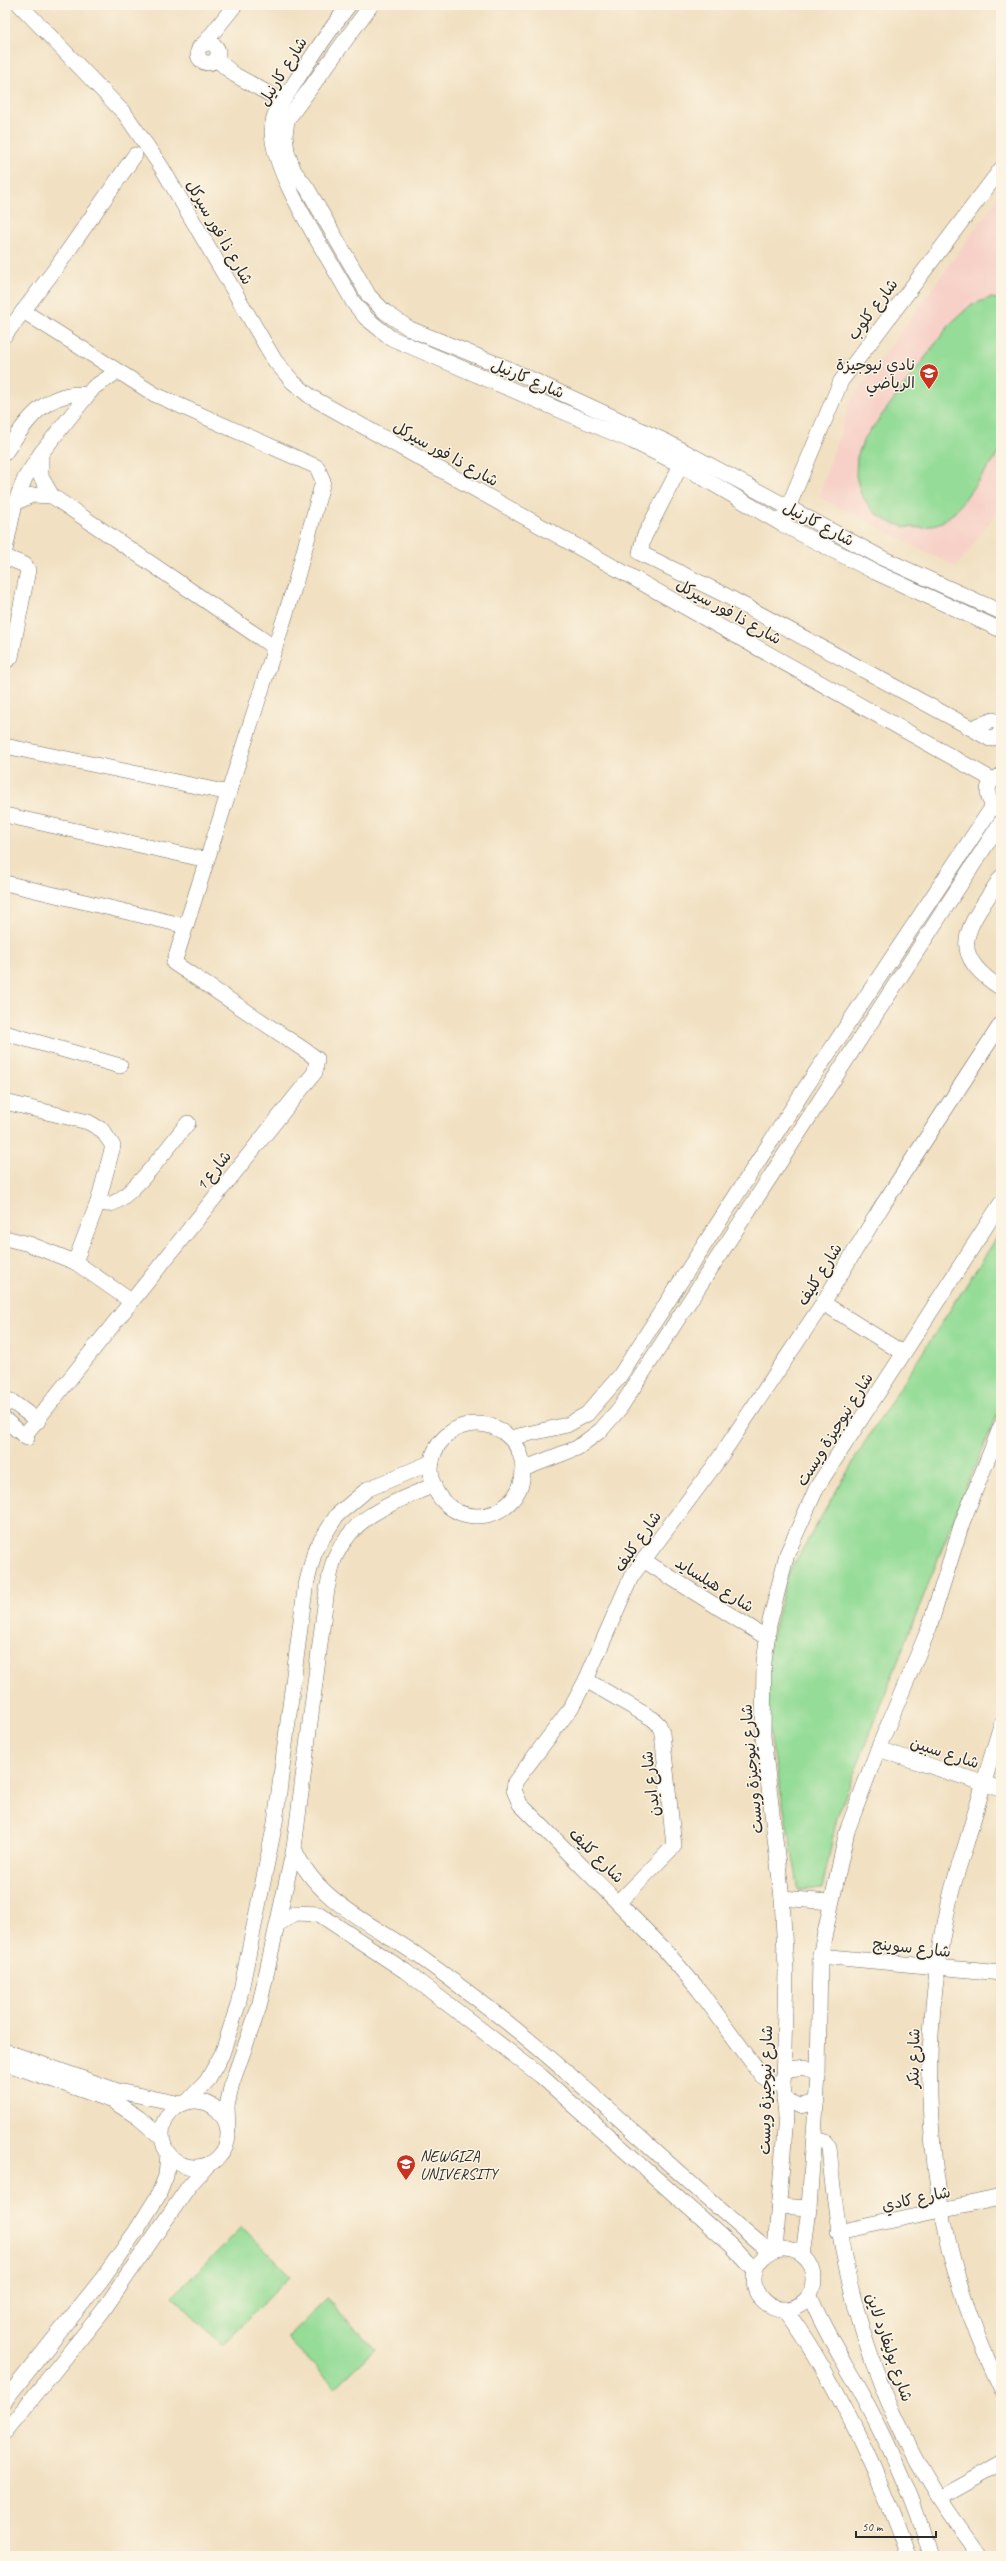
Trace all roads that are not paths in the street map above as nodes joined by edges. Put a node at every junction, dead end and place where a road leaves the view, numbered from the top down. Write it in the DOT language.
graph roads {
  1 [pos="20,5"];
  2 [pos="235,5"];
  3 [pos="349,5"];
  4 [pos="371,5"];
  5 [pos="322,40"];
  6 [pos="337,50"];
  7 [pos="282,101"];
  8 [pos="135,155"];
  9 [pos="1001,169"];
  10 [pos="288,173"];
  11 [pos="23,311"];
  12 [pos="5,335"];
  13 [pos="97,360"];
  14 [pos="117,372"];
  15 [pos="91,391"];
  16 [pos="598,410"];
  17 [pos="592,425"];
  18 [pos="5,453"];
  19 [pos="42,453"];
  20 [pos="681,464"];
  21 [pos="52,496"];
  22 [pos="15,503"];
  23 [pos="788,508"];
  24 [pos="780,523"];
  25 [pos="7,528"];
  26 [pos="5,550"];
  27 [pos="5,557"];
  28 [pos="882,558"];
  29 [pos="874,572"];
  30 [pos="1001,612"];
  31 [pos="1001,630"];
  32 [pos="275,648"];
  33 [pos="5,662"];
  34 [pos="1001,724"];
  35 [pos="971,728"];
  36 [pos="1001,732"];
  37 [pos="5,746"];
  38 [pos="997,777"];
  39 [pos="229,793"];
  40 [pos="997,808"];
  41 [pos="5,814"];
  42 [pos="1001,822"];
  43 [pos="207,860"];
  44 [pos="1001,877"];
  45 [pos="5,883"];
  46 [pos="186,926"];
  47 [pos="1001,988"];
  48 [pos="1001,1024"];
  49 [pos="5,1033"];
  50 [pos="120,1066"];
  51 [pos="5,1102"];
  52 [pos="188,1123"];
  53 [pos="98,1202"];
  54 [pos="1001,1203"];
  55 [pos="5,1238"];
  56 [pos="76,1262"];
  57 [pos="131,1301"];
  58 [pos="823,1303"];
  59 [pos="904,1353"];
  60 [pos="5,1405"];
  61 [pos="5,1420"];
  62 [pos="38,1421"];
  63 [pos="1001,1426"];
  64 [pos="510,1438"];
  65 [pos="432,1462"];
  66 [pos="523,1469"];
  67 [pos="434,1485"];
  68 [pos="643,1560"];
  69 [pos="767,1638"];
  70 [pos="586,1680"];
  71 [pos="1001,1725"];
  72 [pos="288,1729"];
  73 [pos="309,1731"];
  74 [pos="878,1749"];
  75 [pos="984,1784"];
  76 [pos="1001,1789"];
  77 [pos="294,1848"];
  78 [pos="329,1897"];
  79 [pos="782,1898"];
  80 [pos="619,1902"];
  81 [pos="830,1902"];
  82 [pos="319,1914"];
  83 [pos="278,1924"];
  84 [pos="820,1956"];
  85 [pos="937,1969"];
  86 [pos="1001,1973"];
  87 [pos="5,2051"];
  88 [pos="5,2063"];
  89 [pos="818,2075"];
  90 [pos="783,2086"];
  91 [pos="116,2096"];
  92 [pos="185,2102"];
  93 [pos="816,2102"];
  94 [pos="228,2128"];
  95 [pos="162,2138"];
  96 [pos="814,2138"];
  97 [pos="168,2154"];
  98 [pos="208,2165"];
  99 [pos="811,2189"];
  100 [pos="832,2190"];
  101 [pos="1001,2197"];
  102 [pos="778,2206"];
  103 [pos="809,2208"];
  104 [pos="942,2211"];
  105 [pos="838,2232"];
  106 [pos="773,2251"];
  107 [pos="803,2256"];
  108 [pos="755,2271"];
  109 [pos="810,2296"];
  110 [pos="785,2310"];
  111 [pos="831,2341"];
  112 [pos="808,2344"];
  113 [pos="1001,2389"];
  114 [pos="5,2400"];
  115 [pos="5,2432"];
  116 [pos="1001,2464"];
  117 [pos="940,2498"];
  118 [pos="908,2556"];
  119 [pos="930,2556"];
  120 [pos="980,2556"];
  1 -- 38 [label="street, شارع ذا فور سيركل"];
  2 -- 7 [label="street"];
  3 -- 5 [label="street, شارع كارنيل"];
  4 -- 6 [label="street, شارع كارنيل"];
  5 -- 6 [label="street"];
  5 -- 7 [label="street, شارع كارنيل"];
  6 -- 10 [label="street, شارع كارنيل"];
  7 -- 10 [label="street, شارع كارنيل"];
  8 -- 11 [label="street"];
  9 -- 23 [label="street, شارع كلوب"];
  10 -- 16 [label="street, شارع كارنيل"];
  10 -- 17 [label="street, شارع كارنيل"];
  11 -- 12 [label="street"];
  11 -- 13 [label="street"];
  13 -- 14 [label="street"];
  13 -- 15 [label="street"];
  14 -- 15 [label="street"];
  14 -- 32 [label="street"];
  15 -- 18 [label="street"];
  15 -- 19 [label="street"];
  16 -- 17 [label="street"];
  16 -- 23 [label="street, شارع كارنيل"];
  17 -- 20 [label="street, شارع كارنيل"];
  19 -- 21 [label="street"];
  19 -- 22 [label="street"];
  20 -- 24 [label="street, شارع كارنيل"];
  20 -- 35 [label="street"];
  21 -- 22 [label="street"];
  21 -- 32 [label="street"];
  22 -- 25 [label="street"];
  23 -- 24 [label="street, شارع كلوب"];
  23 -- 28 [label="street, شارع كارنيل"];
  24 -- 29 [label="street, شارع كارنيل"];
  25 -- 26 [label="street"];
  27 -- 33 [label="street"];
  28 -- 29 [label="street"];
  28 -- 30 [label="street, شارع كارنيل"];
  29 -- 31 [label="street, شارع كارنيل"];
  32 -- 39 [label="street"];
  34 -- 35 [label="street"];
  35 -- 36 [label="street"];
  37 -- 39 [label="street"];
  38 -- 40 [label="street"];
  39 -- 43 [label="street"];
  40 -- 64 [label="street"];
  41 -- 43 [label="street"];
  42 -- 66 [label="street"];
  43 -- 46 [label="street"];
  44 -- 47 [label="street"];
  45 -- 46 [label="street"];
  46 -- 57 [label="street, شارع 1"];
  48 -- 58 [label="street, شارع كليف"];
  49 -- 50 [label="street"];
  51 -- 53 [label="street"];
  52 -- 53 [label="street"];
  53 -- 56 [label="street"];
  54 -- 59 [label="street, شارع نيوجيزة ويست"];
  55 -- 56 [label="street"];
  56 -- 57 [label="street"];
  57 -- 62 [label="street, شارع 1"];
  58 -- 59 [label="street"];
  58 -- 68 [label="street, شارع كليف"];
  59 -- 69 [label="street, شارع نيوجيزة ويست"];
  60 -- 62 [label="street"];
  61 -- 62 [label="street, شارع 1"];
  63 -- 74 [label="street"];
  64 -- 65 [label="street"];
  64 -- 66 [label="street"];
  65 -- 67 [label="street"];
  65 -- 72 [label="street"];
  66 -- 67 [label="street"];
  67 -- 73 [label="street"];
  68 -- 69 [label="street, شارع هيلسايد"];
  68 -- 70 [label="street, شارع كليف"];
  69 -- 79 [label="street, شارع نيوجيزة ويست"];
  70 -- 80 [label="street, شارع ايدن"];
  70 -- 80 [label="street, شارع كليف"];
  71 -- 75 [label="street, شارع بنكر"];
  72 -- 73 [label="street"];
  72 -- 92 [label="street"];
  73 -- 77 [label="street"];
  74 -- 75 [label="street, شارع سبين"];
  74 -- 81 [label="street"];
  75 -- 76 [label="street, شارع سبين"];
  75 -- 85 [label="street, شارع بنكر"];
  77 -- 78 [label="street"];
  77 -- 83 [label="street"];
  78 -- 82 [label="street"];
  78 -- 106 [label="street"];
  79 -- 81 [label="street"];
  79 -- 90 [label="street, شارع نيوجيزة ويست"];
  80 -- 90 [label="street, شارع كليف"];
  81 -- 84 [label="street"];
  82 -- 83 [label="street"];
  82 -- 108 [label="street"];
  83 -- 94 [label="street"];
  84 -- 85 [label="street, شارع سوينج"];
  84 -- 89 [label="street"];
  85 -- 86 [label="street, شارع سوينج"];
  85 -- 104 [label="street, شارع بنكر"];
  87 -- 91 [label="street"];
  88 -- 91 [label="street"];
  89 -- 90 [label="street"];
  89 -- 93 [label="street"];
  90 -- 93 [label="street"];
  90 -- 102 [label="street, شارع نيوجيزة ويست"];
  91 -- 92 [label="street"];
  91 -- 95 [label="street"];
  92 -- 94 [label="street"];
  92 -- 95 [label="street"];
  93 -- 96 [label="street"];
  94 -- 98 [label="street"];
  95 -- 97 [label="street"];
  96 -- 99 [label="street"];
  96 -- 100 [label="street, شارع بوليفارد لاين"];
  97 -- 98 [label="street"];
  97 -- 114 [label="street"];
  98 -- 115 [label="street"];
  99 -- 100 [label="street"];
  99 -- 103 [label="street"];
  100 -- 105 [label="street, شارع بوليفارد لاين"];
  101 -- 104 [label="street, شارع كادي"];
  102 -- 103 [label="street"];
  102 -- 106 [label="street, شارع نيوجيزة ويست"];
  103 -- 107 [label="street"];
  104 -- 105 [label="street, شارع كادي"];
  104 -- 113 [label="street, شارع بنكر"];
  105 -- 117 [label="street, شارع بوليفارد لاين"];
  106 -- 107 [label="street"];
  106 -- 108 [label="street"];
  107 -- 109 [label="street"];
  108 -- 110 [label="street"];
  109 -- 110 [label="street"];
  109 -- 111 [label="street"];
  110 -- 112 [label="street"];
  111 -- 112 [label="street"];
  111 -- 119 [label="street"];
  112 -- 118 [label="street"];
  116 -- 117 [label="street"];
  117 -- 120 [label="street, شارع بوليفارد لاين"];
}
